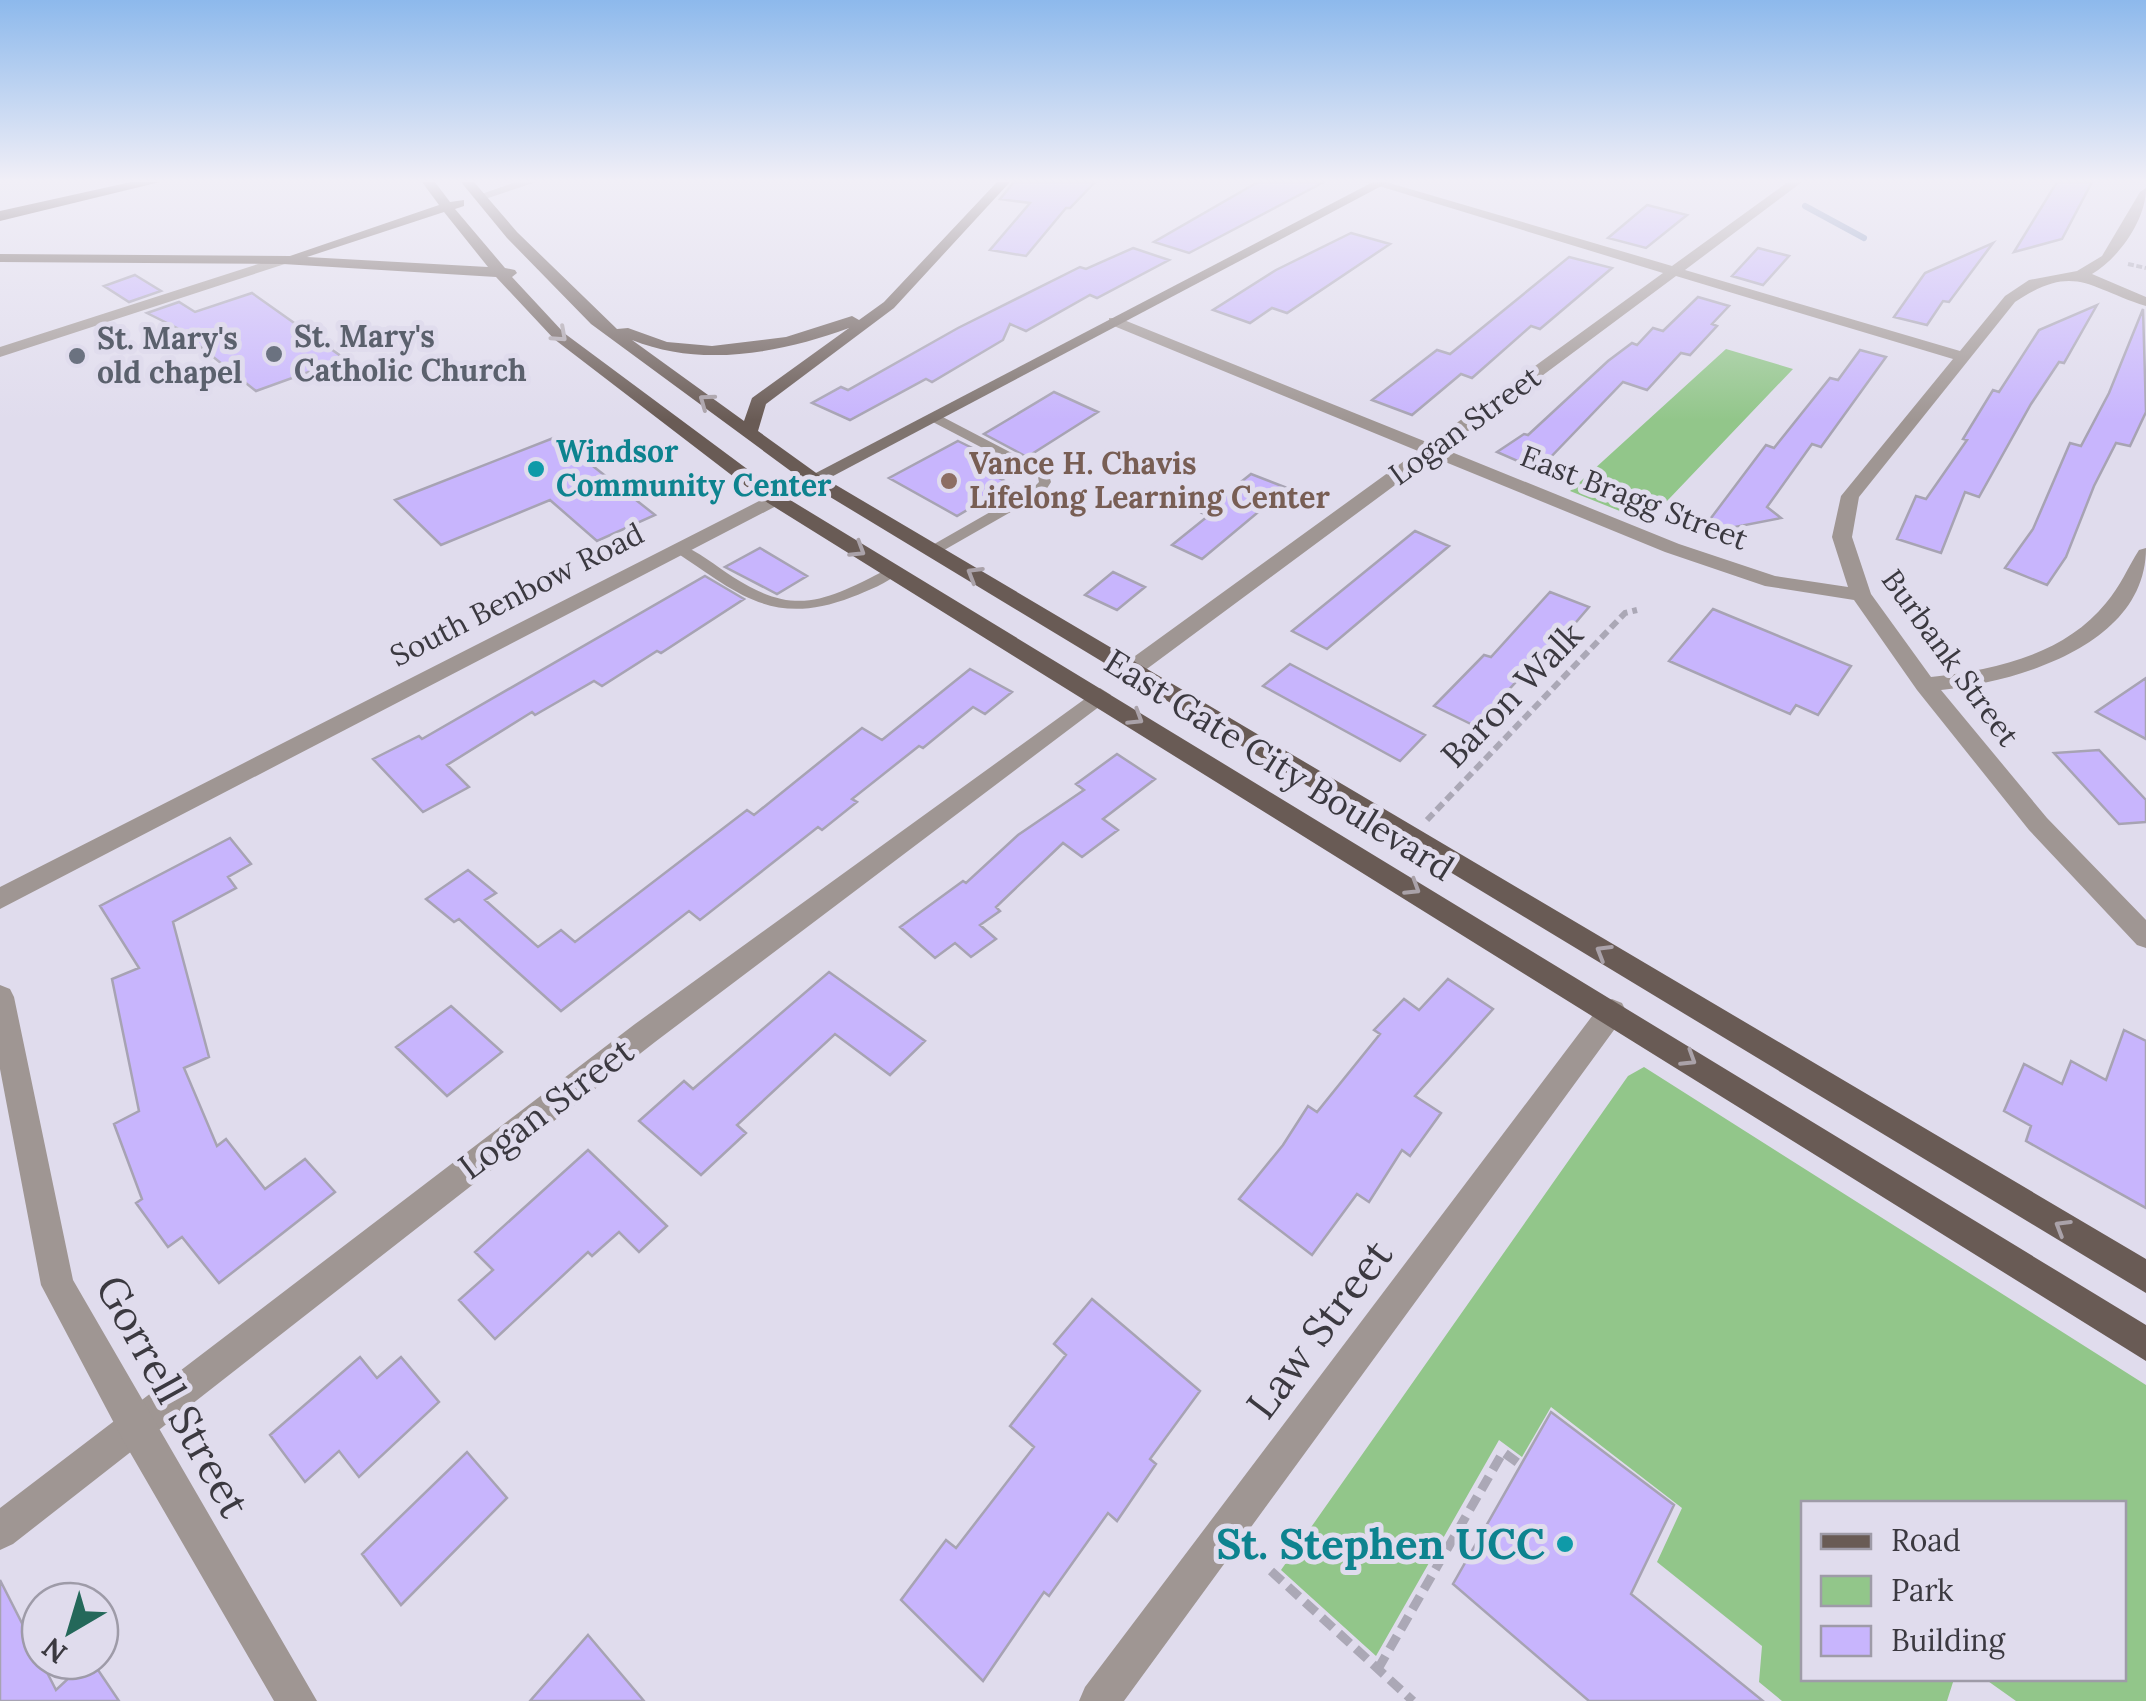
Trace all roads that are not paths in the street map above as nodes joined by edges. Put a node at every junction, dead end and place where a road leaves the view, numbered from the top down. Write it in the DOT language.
graph roads {
  1 [pos="279,261"];
  2 [pos="306,261"];
  3 [pos="491,261"];
  4 [pos="538,261"];
  5 [pos="929,261"];
  6 [pos="1228,261"];
  7 [pos="1641,261"];
  8 [pos="1686,261"];
  9 [pos="2104,261"];
  10 [pos="1673,271"];
  11 [pos="501,273"];
  12 [pos="2081,274"];
  13 [pos="550,275"];
  14 [pos="2146,302"];
  15 [pos="888,305"];
  16 [pos="596,321"];
  17 [pos="1114,321"];
  18 [pos="0,352"];
  19 [pos="1960,356"];
  20 [pos="933,417"];
  21 [pos="749,433"];
  22 [pos="1432,451"];
  23 [pos="813,479"];
  24 [pos="775,499"];
  25 [pos="680,548"];
  26 [pos="934,550"];
  27 [pos="2146,554"];
  28 [pos="893,572"];
  29 [pos="1861,595"];
  30 [pos="1132,669"];
  31 [pos="1924,685"];
  32 [pos="1100,696"];
  33 [pos="0,898"];
  34 [pos="2143,930"];
  35 [pos="0,997"];
  36 [pos="1612,1011"];
  37 [pos="2146,1277"];
  38 [pos="2146,1344"];
  39 [pos="137,1429"];
  40 [pos="0,1531"];
  41 [pos="297,1701"];
  42 [pos="1099,1701"];
  1 -- 18 [label="street"];
  2 -- 11 [label="main road"];
  3 -- 11 [label="main road, East Gate City Boulevard"];
  4 -- 13 [label="main road, East Gate City Boulevard"];
  5 -- 15 [label="main road"];
  6 -- 17 [label="main road, South Benbow Road"];
  7 -- 10 [label="street"];
  8 -- 10 [label="street, Logan Street"];
  9 -- 12 [label="street, Burbank Street"];
  10 -- 19 [label="street"];
  10 -- 22 [label="street, Logan Street"];
  11 -- 13 [label="main road"];
  11 -- 24 [label="main road, East Gate City Boulevard, one-way"];
  12 -- 14 [label="street"];
  12 -- 19 [label="street, Burbank Street"];
  13 -- 16 [label="main road, East Gate City Boulevard"];
  15 -- 16 [label="main road"];
  15 -- 21 [label="main road"];
  21 -- 16 [label="main road, East Gate City Boulevard, one-way"];
  17 -- 20 [label="main road, South Benbow Road"];
  17 -- 22 [label="street, East Bragg Street"];
  19 -- 29 [label="street, Burbank Street"];
  20 -- 23 [label="main road, South Benbow Road"];
  20 -- 26 [label="lane"];
  21 -- 23 [label="main road, East Gate City Boulevard"];
  22 -- 29 [label="street, East Bragg Street"];
  22 -- 30 [label="street, Logan Street"];
  23 -- 24 [label="main road, South Benbow Road"];
  23 -- 26 [label="main road, East Gate City Boulevard"];
  24 -- 25 [label="street, South Benbow Road"];
  24 -- 28 [label="main road, East Gate City Boulevard, one-way"];
  25 -- 28 [label="lane"];
  25 -- 33 [label="street, South Benbow Road"];
  30 -- 26 [label="main road, East Gate City Boulevard, one-way"];
  27 -- 31 [label="street"];
  28 -- 32 [label="main road, East Gate City Boulevard"];
  29 -- 31 [label="street, Burbank Street"];
  37 -- 30 [label="main road, East Gate City Boulevard, one-way"];
  31 -- 34 [label="street, Burbank Street"];
  32 -- 36 [label="main road, East Gate City Boulevard, one-way"];
  32 -- 39 [label="street, Logan Street"];
  35 -- 39 [label="street, Gorrell Street"];
  36 -- 38 [label="main road, East Gate City Boulevard, one-way"];
  36 -- 42 [label="street, Law Street"];
  39 -- 40 [label="street, Logan Street"];
  39 -- 41 [label="street, Gorrell Street"];
}
